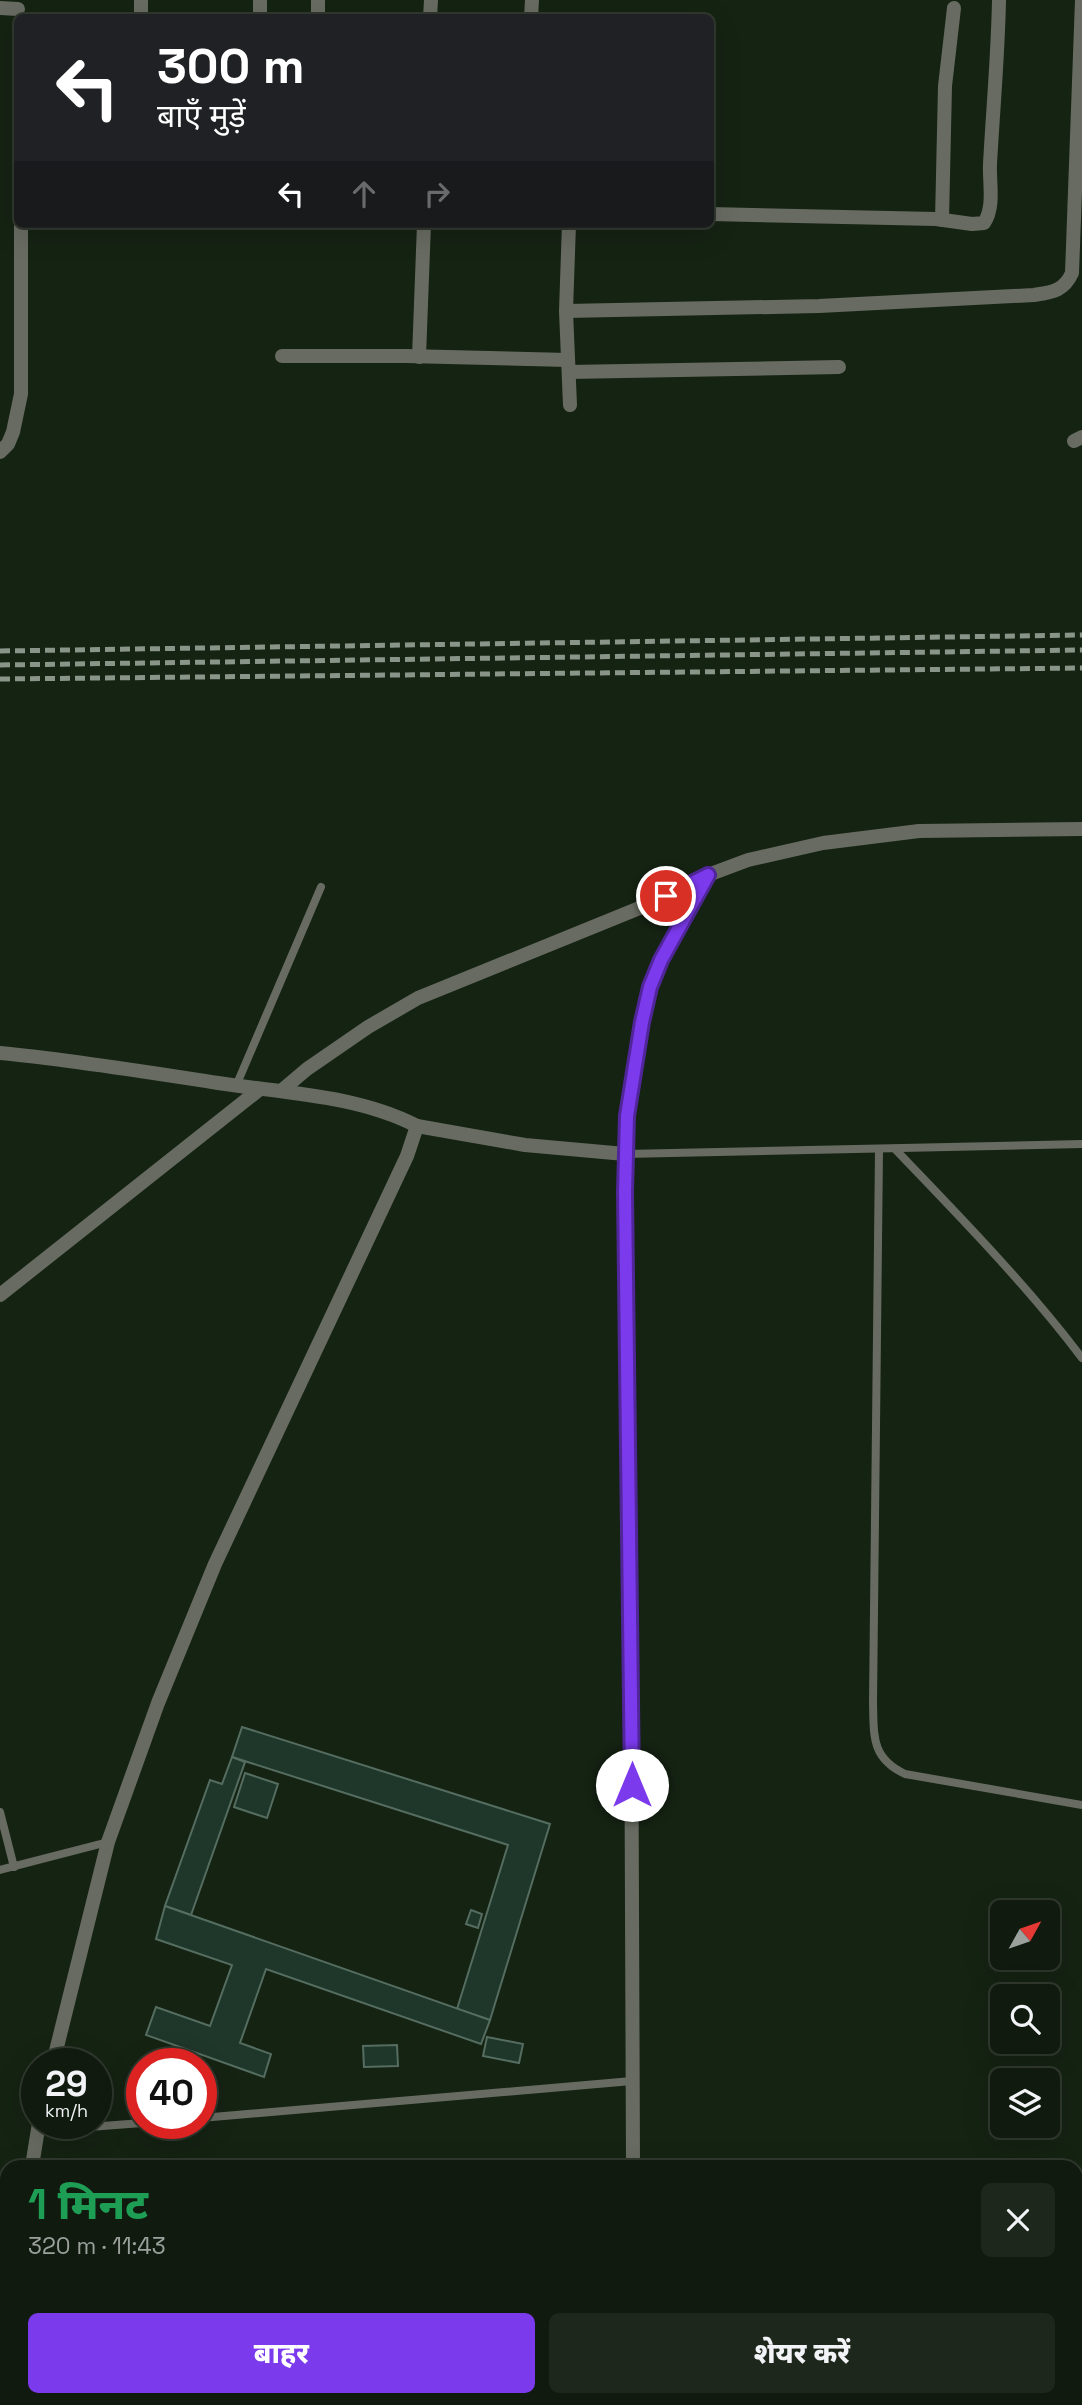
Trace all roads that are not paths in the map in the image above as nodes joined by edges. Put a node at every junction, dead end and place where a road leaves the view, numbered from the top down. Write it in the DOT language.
graph roads {
  1 [pos="999,0"];
  2 [pos="1082,0"];
  3 [pos="0,8"];
  4 [pos="954,8"];
  5 [pos="18,9"];
  6 [pos="714,214"];
  7 [pos="942,219"];
  8 [pos="21,228"];
  9 [pos="424,228"];
  10 [pos="569,228"];
  11 [pos="566,311"];
  12 [pos="282,356"];
  13 [pos="419,357"];
  14 [pos="569,366"];
  15 [pos="839,367"];
  16 [pos="570,405"];
  17 [pos="0,452"];
  18 [pos="1082,829"];
  19 [pos="708,875"];
  20 [pos="321,887"];
  21 [pos="0,1053"];
  22 [pos="236,1086"];
  23 [pos="260,1089"];
  24 [pos="281,1091"];
  25 [pos="417,1126"];
  26 [pos="1082,1144"];
  27 [pos="879,1150"];
  28 [pos="895,1150"];
  29 [pos="625,1154"];
  30 [pos="0,1295"];
  31 [pos="1082,1358"];
  32 [pos="1082,1805"];
  33 [pos="0,1812"];
  34 [pos="108,1842"];
  35 [pos="14,1867"];
  36 [pos="0,1870"];
  37 [pos="57,2048"];
  38 [pos="632,2081"];
  39 [pos="217,2117"];
  40 [pos="36,2139"];
  41 [pos="33,2160"];
  42 [pos="633,2160"];
  1 -- 7 [label="street"];
  2 -- 11 [label="street"];
  3 -- 5 [label="street"];
  4 -- 7 [label="street"];
  6 -- 7 [label="street"];
  8 -- 17 [label="street"];
  9 -- 13 [label="street"];
  10 -- 11 [label="street"];
  11 -- 14 [label="street"];
  12 -- 13 [label="street"];
  13 -- 14 [label="street"];
  14 -- 15 [label="street"];
  14 -- 16 [label="street"];
  18 -- 19 [label="street"];
  19 -- 24 [label="street"];
  19 -- 29 [label="street"];
  20 -- 22 [label="lane"];
  21 -- 22 [label="street"];
  22 -- 23 [label="street"];
  23 -- 24 [label="street"];
  23 -- 30 [label="street"];
  24 -- 25 [label="street"];
  25 -- 29 [label="street"];
  25 -- 34 [label="street"];
  26 -- 28 [label="lane"];
  27 -- 28 [label="lane"];
  27 -- 29 [label="lane"];
  27 -- 32 [label="lane"];
  28 -- 31 [label="lane"];
  29 -- 38 [label="street"];
  33 -- 35 [label="lane"];
  34 -- 35 [label="lane"];
  34 -- 37 [label="street"];
  35 -- 36 [label="lane"];
  38 -- 39 [label="lane"];
  38 -- 42 [label="street"];
  40 -- 41 [label="street"];
}
